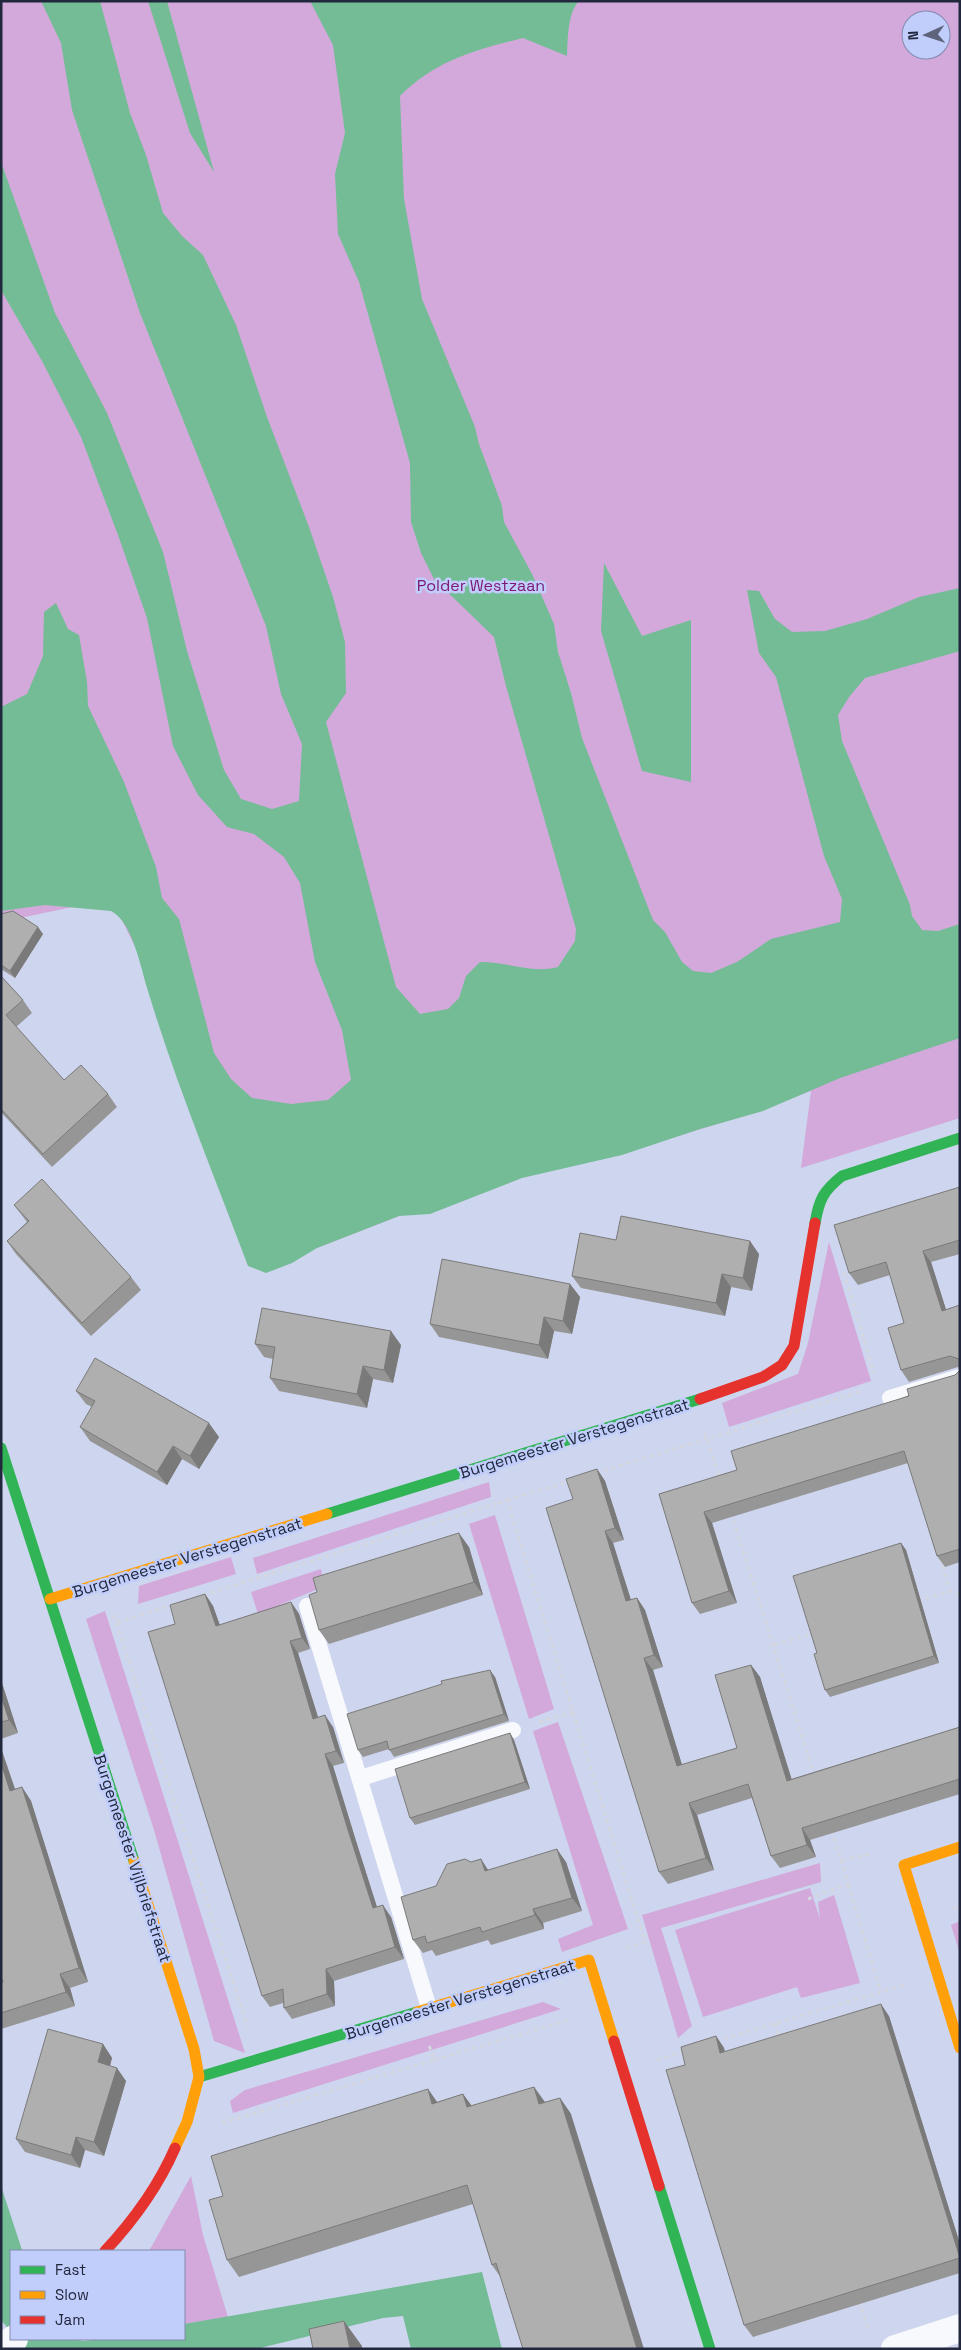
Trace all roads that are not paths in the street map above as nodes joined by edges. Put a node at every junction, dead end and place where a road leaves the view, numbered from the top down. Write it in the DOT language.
graph roads {
  1 [pos="960,1138"];
  2 [pos="960,1377"];
  3 [pos="890,1398"];
  4 [pos="1,1448"];
  5 [pos="50,1599"];
  6 [pos="307,1606"];
  7 [pos="513,1730"];
  8 [pos="361,1778"];
  9 [pos="960,1847"];
  10 [pos="424,2009"];
  11 [pos="960,2048"];
  12 [pos="198,2077"];
  13 [pos="106,2250"];
  14 [pos="960,2328"];
  15 [pos="710,2349"];
  16 [pos="895,2349"];
  1 -- 5 [label="street, Burgemeester Verstegenstraat"];
  2 -- 3 [label="lane"];
  4 -- 5 [label="street, Burgemeester Vijlbriefstraat"];
  5 -- 12 [label="street, Burgemeester Vijlbriefstraat"];
  6 -- 8 [label="lane"];
  7 -- 8 [label="lane"];
  8 -- 10 [label="lane"];
  9 -- 11 [label="street"];
  10 -- 12 [label="street, Burgemeester Verstegenstraat"];
  10 -- 15 [label="street, Burgemeester Verstegenstraat"];
  12 -- 13 [label="street, Burgemeester Vijlbriefstraat"];
  14 -- 16 [label="street"];
}
